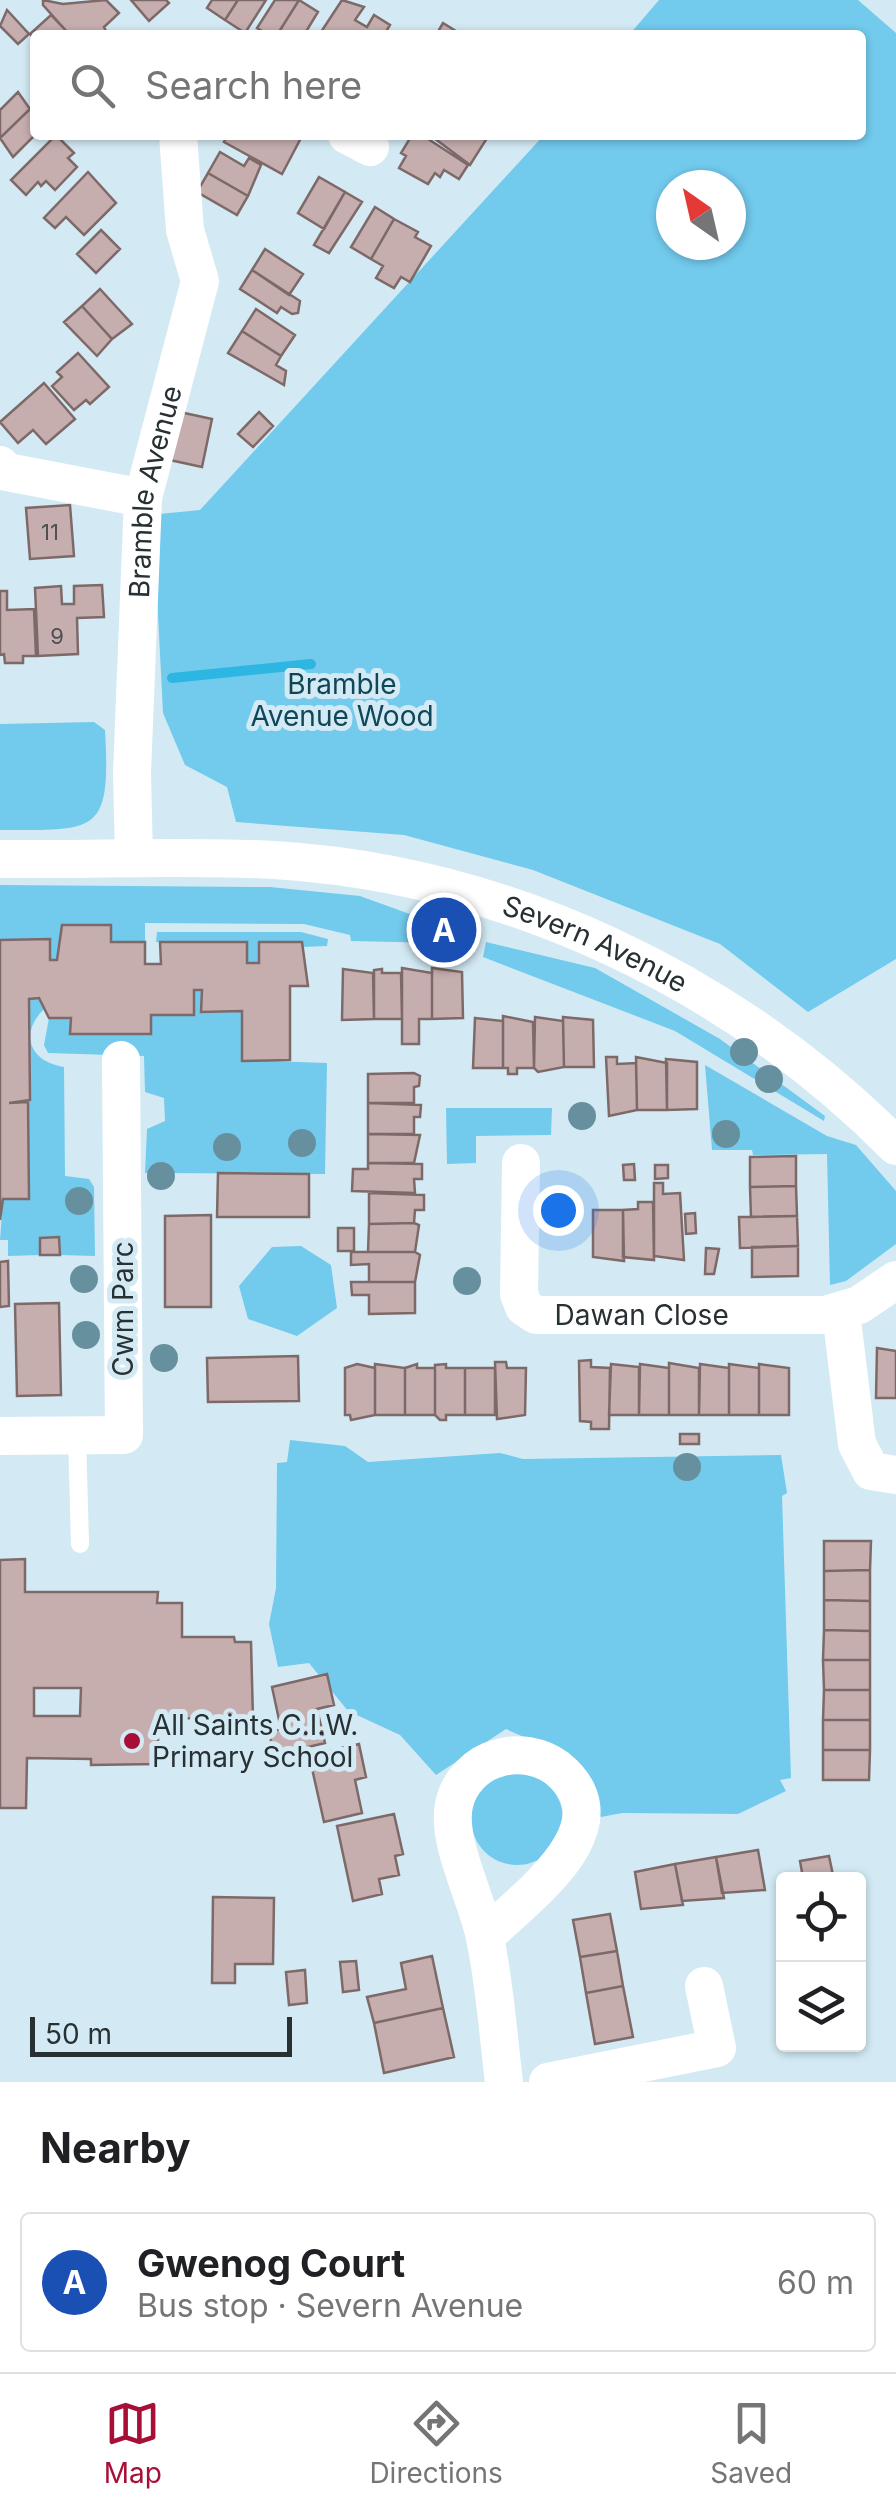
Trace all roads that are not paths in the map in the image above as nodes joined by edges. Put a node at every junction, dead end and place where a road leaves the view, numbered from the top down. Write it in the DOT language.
graph roads {
  1 [pos="178,140"];
  2 [pos="0,466"];
  3 [pos="143,498"];
  4 [pos="0,858"];
  5 [pos="134,858"];
  6 [pos="121,1060"];
  7 [pos="896,1146"];
  8 [pos="521,1162"];
  9 [pos="896,1280"];
  10 [pos="841,1312"];
  11 [pos="76,1435"];
  12 [pos="0,1436"];
  13 [pos="896,1474"];
  14 [pos="80,1544"];
  15 [pos="485,1937"];
  16 [pos="704,1986"];
  17 [pos="504,2082"];
  18 [pos="548,2082"];
  1 -- 3 [label="street, Bramble Avenue"];
  2 -- 3 [label="street"];
  3 -- 5 [label="street, Bramble Avenue"];
  4 -- 5 [label="street, Severn Avenue"];
  5 -- 7 [label="street, Severn Avenue"];
  6 -- 11 [label="street, Cwm Parc"];
  8 -- 10 [label="street, Dawan Close"];
  9 -- 10 [label="street, Dawan Close"];
  10 -- 13 [label="street"];
  11 -- 12 [label="street, Cwm Parc"];
  11 -- 14 [label="lane"];
  15 -- 15 [label="street"];
  15 -- 17 [label="street"];
  16 -- 18 [label="street"];
}
